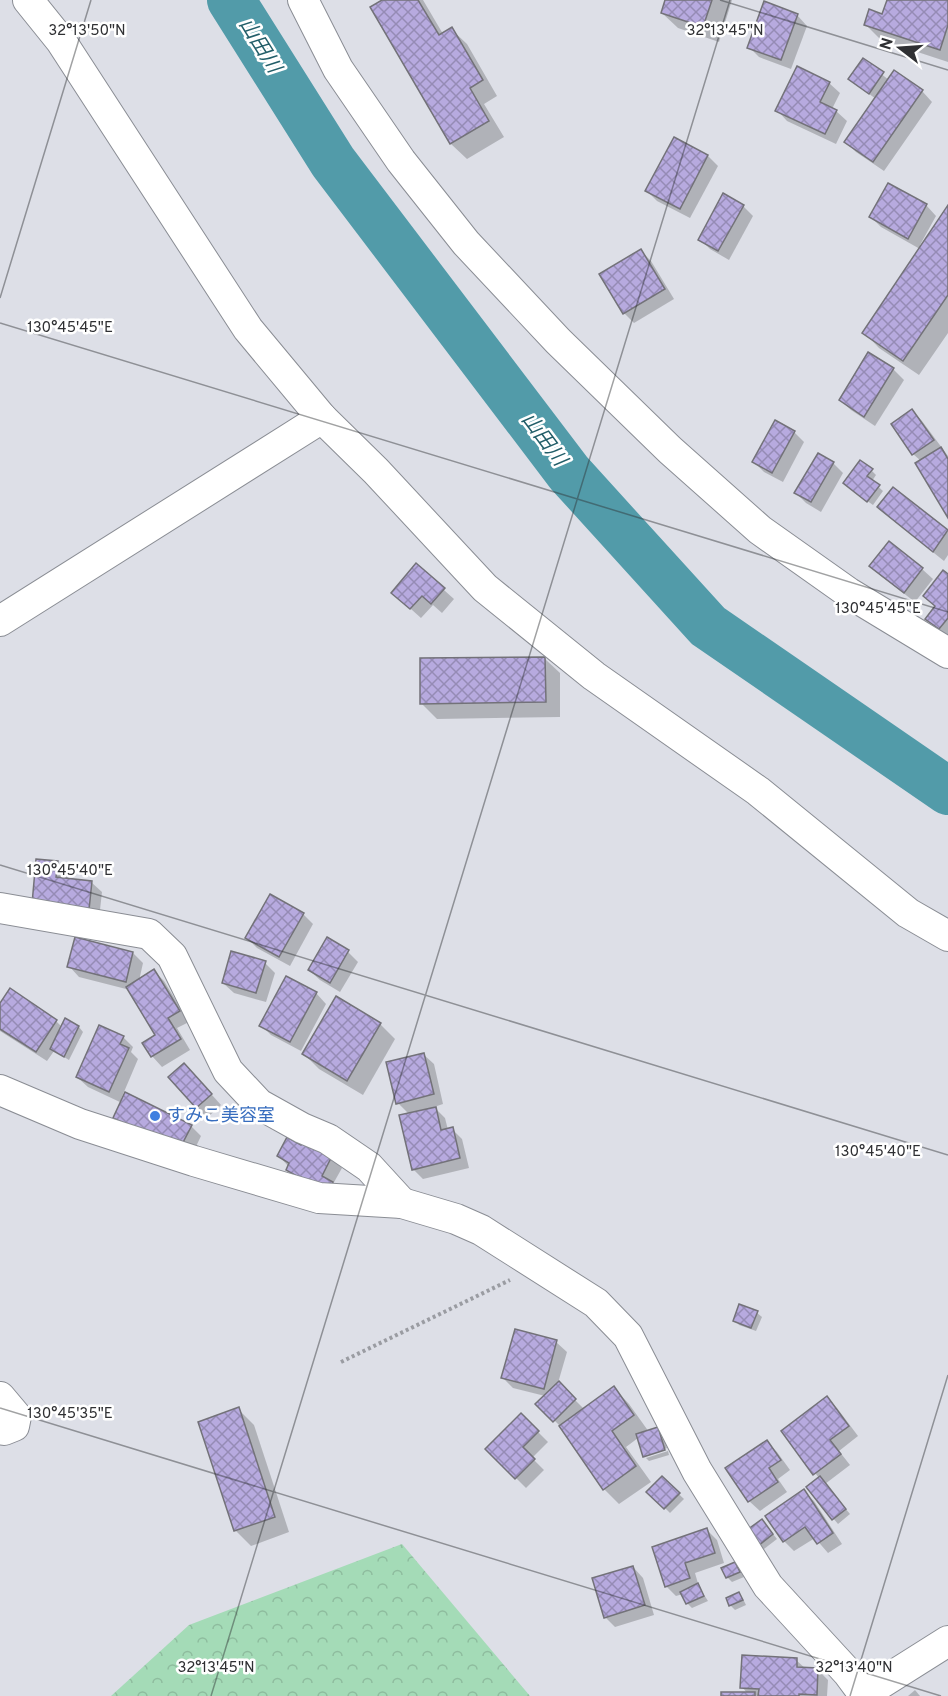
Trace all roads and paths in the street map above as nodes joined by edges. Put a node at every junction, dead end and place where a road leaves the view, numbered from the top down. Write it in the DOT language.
graph roads {
  1 [pos="28,0"];
  2 [pos="303,0"];
  3 [pos="322,418"];
  4 [pos="0,621"];
  5 [pos="948,653"];
  6 [pos="0,908"];
  7 [pos="948,936"];
  8 [pos="0,1090"];
  9 [pos="402,1203"];
  10 [pos="539,1266"];
  11 [pos="341,1362"];
  12 [pos="0,1396"];
  13 [pos="0,1429"];
  14 [pos="948,1641"];
  15 [pos="855,1690"];
  1 -- 3 [label="street"];
  2 -- 5 [label="street"];
  3 -- 4 [label="street"];
  3 -- 7 [label="street"];
  6 -- 9 [label="street"];
  8 -- 9 [label="street"];
  9 -- 10 [label="street"];
  10 -- 11 [label="path"];
  10 -- 15 [label="street"];
  12 -- 13 [label="street"];
  14 -- 15 [label="street"];
}
